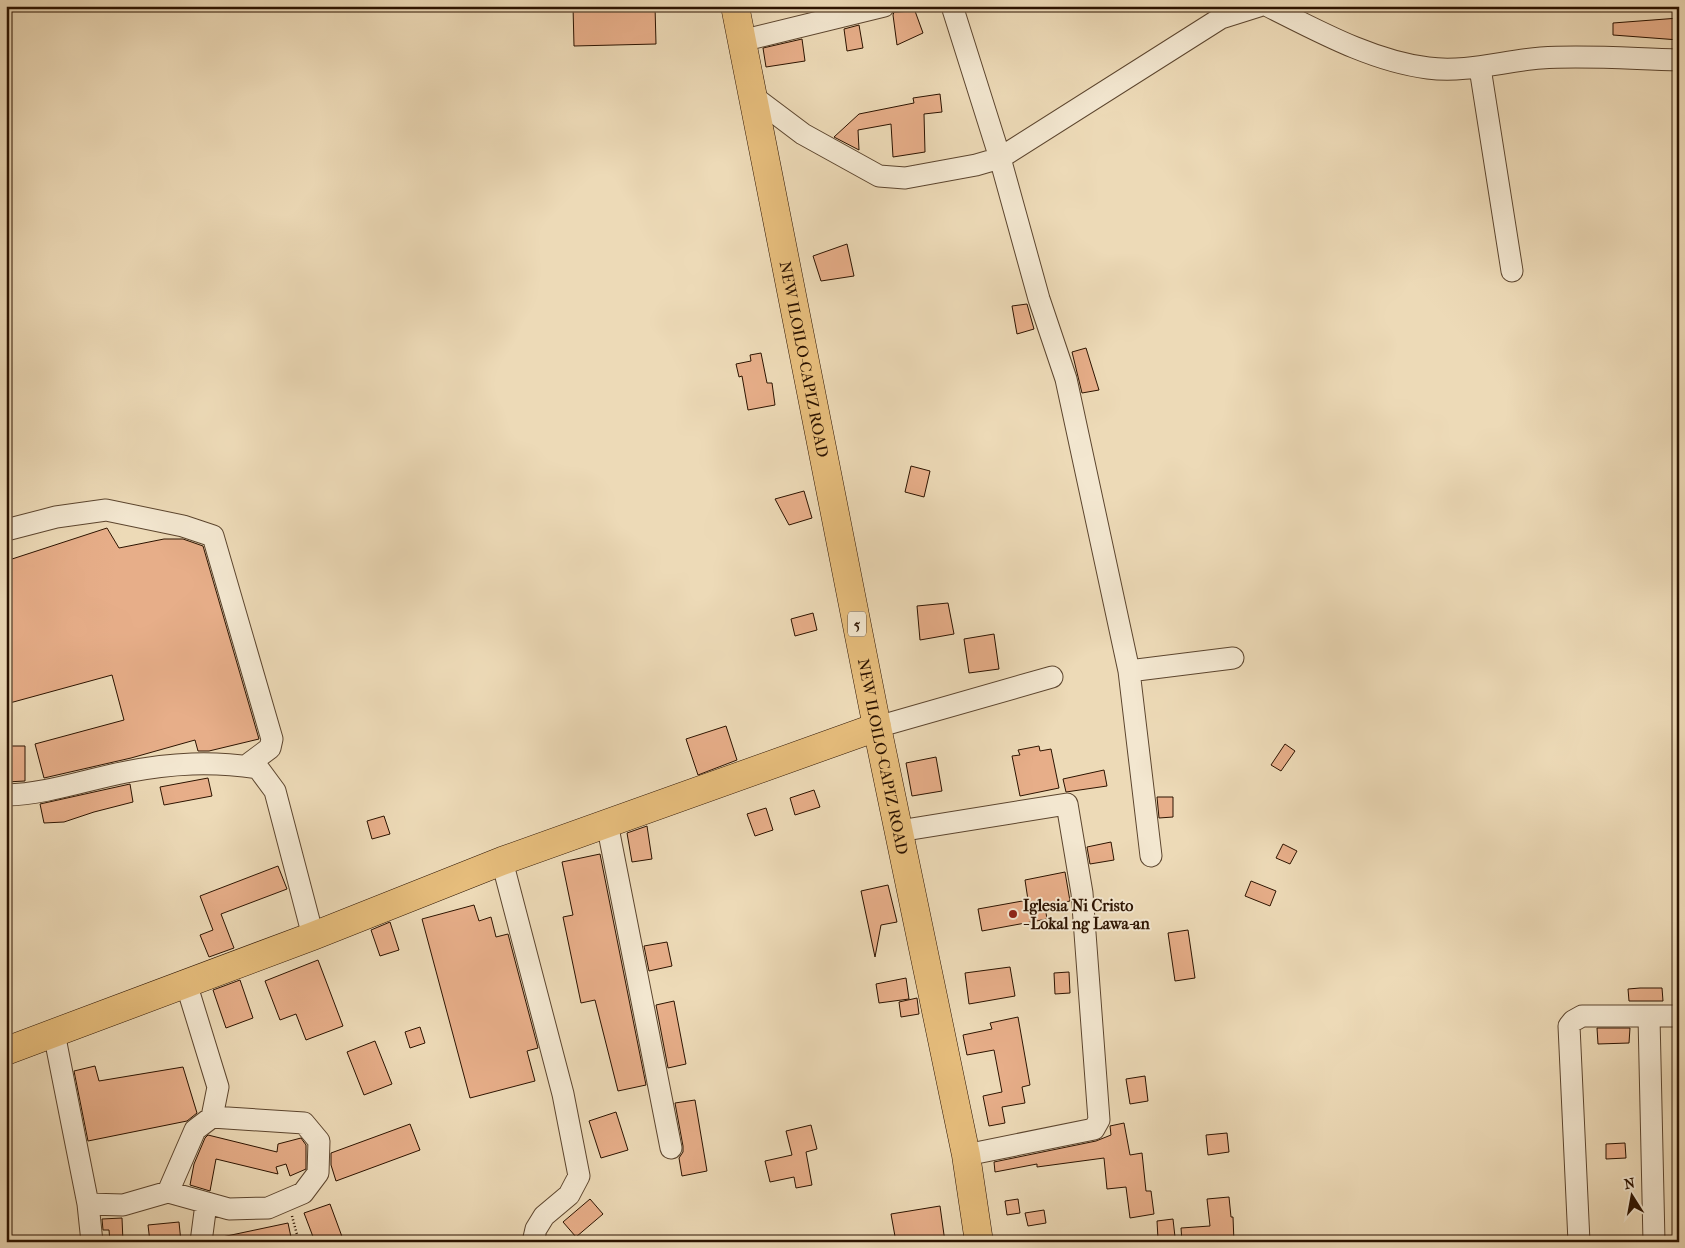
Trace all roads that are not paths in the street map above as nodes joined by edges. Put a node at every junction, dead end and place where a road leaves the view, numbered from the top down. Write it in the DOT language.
graph roads {
  1 [pos="735,6"];
  2 [pos="884,6"];
  3 [pos="952,6"];
  4 [pos="1259,6"];
  5 [pos="1268,6"];
  6 [pos="1219,12"];
  7 [pos="741,41"];
  8 [pos="1679,60"];
  9 [pos="1480,68"];
  10 [pos="754,97"];
  11 [pos="1000,158"];
  12 [pos="1512,271"];
  13 [pos="6,530"];
  14 [pos="1233,658"];
  15 [pos="1129,671"];
  16 [pos="1052,677"];
  17 [pos="877,726"];
  18 [pos="246,766"];
  19 [pos="6,795"];
  20 [pos="607,823"];
  21 [pos="899,831"];
  22 [pos="1151,856"];
  23 [pos="502,861"];
  24 [pos="312,936"];
  25 [pos="186,983"];
  26 [pos="1679,1016"];
  27 [pos="1649,1017"];
  28 [pos="54,1033"];
  29 [pos="6,1051"];
  30 [pos="212,1117"];
  31 [pos="671,1148"];
  32 [pos="966,1155"];
  33 [pos="168,1192"];
  34 [pos="88,1204"];
  35 [pos="206,1204"];
  36 [pos="92,1242"];
  37 [pos="200,1242"];
  38 [pos="533,1242"];
  39 [pos="979,1242"];
  40 [pos="1579,1242"];
  41 [pos="1654,1242"];
  1 -- 7 [label="main road, NEW ILOILO-CAPIZ ROAD / 5"];
  2 -- 7 [label="street"];
  3 -- 11 [label="street"];
  4 -- 6 [label="street"];
  5 -- 9 [label="street"];
  6 -- 11 [label="street"];
  7 -- 10 [label="main road, NEW ILOILO-CAPIZ ROAD / 5"];
  8 -- 9 [label="street"];
  9 -- 12 [label="street"];
  10 -- 11 [label="street"];
  10 -- 17 [label="main road, NEW ILOILO-CAPIZ ROAD / 5"];
  11 -- 15 [label="street"];
  13 -- 18 [label="street"];
  14 -- 15 [label="street"];
  15 -- 22 [label="street"];
  16 -- 17 [label="street"];
  17 -- 20 [label="main road"];
  17 -- 21 [label="main road, NEW ILOILO-CAPIZ ROAD / 5"];
  18 -- 19 [label="street"];
  18 -- 24 [label="street"];
  20 -- 23 [label="main road"];
  20 -- 31 [label="street"];
  21 -- 32 [label="main road, NEW ILOILO-CAPIZ ROAD / 5"];
  21 -- 32 [label="street"];
  23 -- 24 [label="main road"];
  23 -- 38 [label="street"];
  24 -- 25 [label="main road"];
  25 -- 28 [label="main road"];
  25 -- 30 [label="street"];
  26 -- 27 [label="street"];
  27 -- 40 [label="street"];
  27 -- 41 [label="street"];
  28 -- 29 [label="main road"];
  28 -- 34 [label="street"];
  30 -- 33 [label="street"];
  30 -- 35 [label="street"];
  32 -- 39 [label="main road, NEW ILOILO-CAPIZ ROAD / 5"];
  33 -- 34 [label="street"];
  33 -- 35 [label="street"];
  34 -- 36 [label="street"];
  35 -- 37 [label="street"];
}
